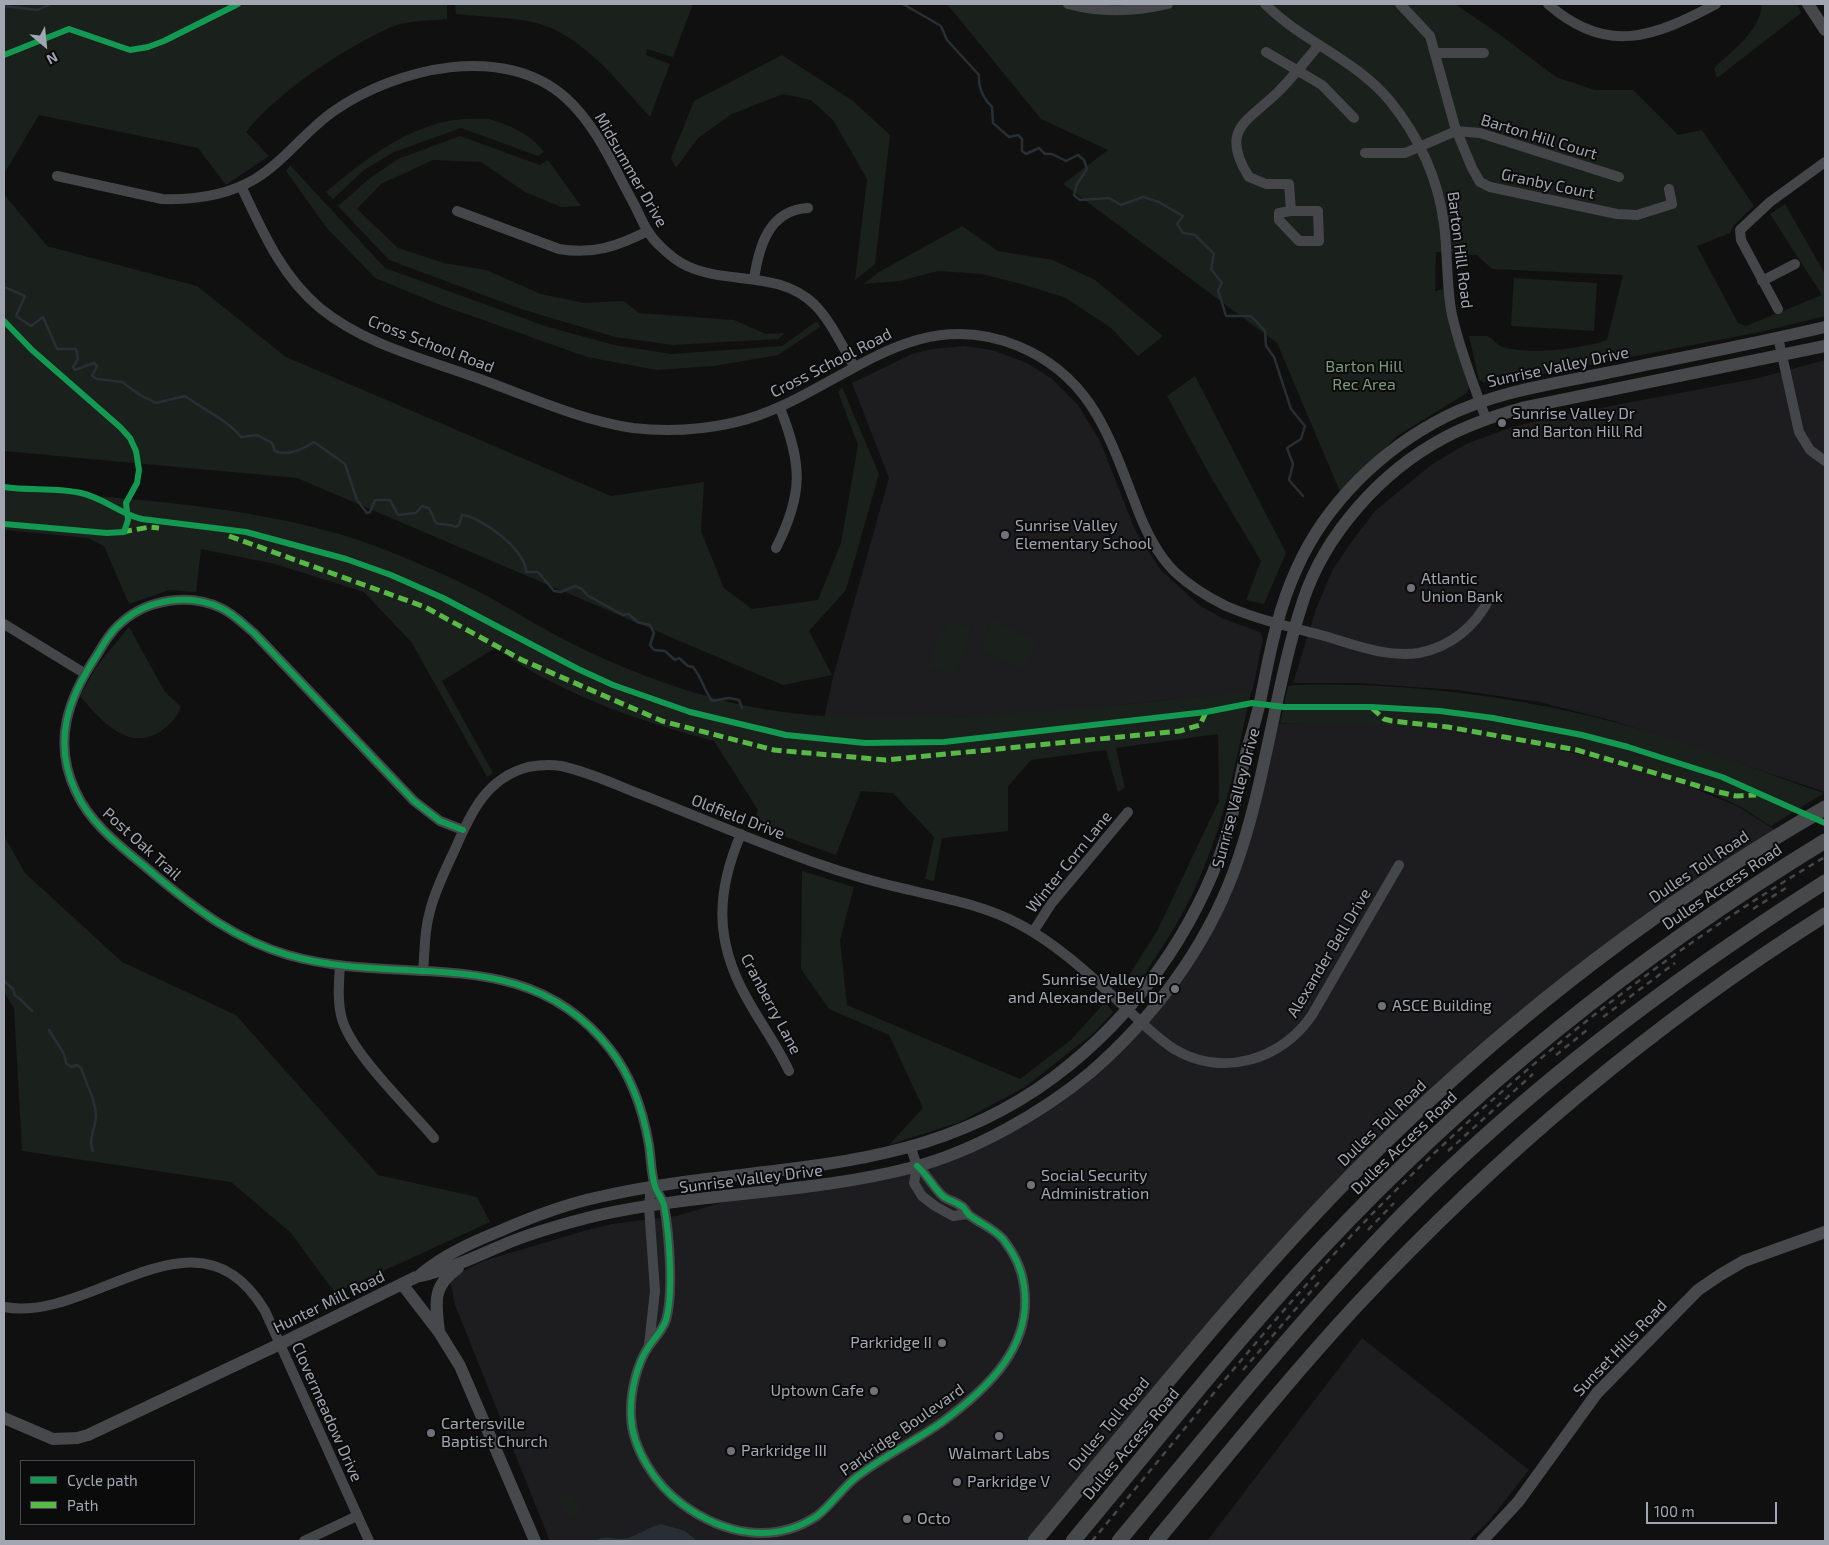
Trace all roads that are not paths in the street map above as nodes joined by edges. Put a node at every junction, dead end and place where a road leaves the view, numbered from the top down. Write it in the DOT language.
graph roads {
  1 [pos="1068,4"];
  2 [pos="1168,4"];
  3 [pos="1265,4"];
  4 [pos="1400,4"];
  5 [pos="1548,4"];
  6 [pos="1716,4"];
  7 [pos="1808,4"];
  8 [pos="1825,30"];
  9 [pos="1319,45"];
  10 [pos="1266,52"];
  11 [pos="1436,53"];
  12 [pos="1484,53"];
  13 [pos="1298,70"];
  14 [pos="1354,118"];
  15 [pos="1456,131"];
  16 [pos="1420,146"];
  17 [pos="1365,153"];
  18 [pos="1825,162"];
  19 [pos="57,176"];
  20 [pos="1619,177"];
  21 [pos="241,186"];
  22 [pos="1669,189"];
  23 [pos="808,208"];
  24 [pos="457,211"];
  25 [pos="1291,211"];
  26 [pos="648,231"];
  27 [pos="1796,264"];
  28 [pos="754,279"];
  29 [pos="1762,280"];
  30 [pos="1778,309"];
  31 [pos="1825,327"];
  32 [pos="1778,337"];
  33 [pos="1825,346"];
  34 [pos="1783,355"];
  35 [pos="854,366"];
  36 [pos="1480,402"];
  37 [pos="780,408"];
  38 [pos="1486,419"];
  39 [pos="1825,461"];
  40 [pos="776,548"];
  41 [pos="1489,598"];
  42 [pos="1277,622"];
  43 [pos="4,624"];
  44 [pos="1296,628"];
  45 [pos="84,673"];
  46 [pos="1825,808"];
  47 [pos="1128,812"];
  48 [pos="463,830"];
  49 [pos="741,834"];
  50 [pos="1825,841"];
  51 [pos="1399,865"];
  52 [pos="1825,882"];
  53 [pos="1825,915"];
  54 [pos="1033,932"];
  55 [pos="340,965"];
  56 [pos="423,971"];
  57 [pos="1128,1010"];
  58 [pos="1141,1022"];
  59 [pos="789,1071"];
  60 [pos="434,1138"];
  61 [pos="911,1148"];
  62 [pos="917,1166"];
  63 [pos="655,1187"];
  64 [pos="664,1204"];
  65 [pos="649,1207"];
  66 [pos="968,1214"];
  67 [pos="1825,1232"];
  68 [pos="472,1259"];
  69 [pos="419,1276"];
  70 [pos="402,1284"];
  71 [pos="4,1307"];
  72 [pos="439,1332"];
  73 [pos="280,1344"];
  74 [pos="650,1346"];
  75 [pos="4,1418"];
  76 [pos="1117,1443"];
  77 [pos="1210,1476"];
  78 [pos="357,1516"];
  79 [pos="304,1541"];
  80 [pos="369,1541"];
  81 [pos="535,1541"];
  82 [pos="1025,1541"];
  83 [pos="1035,1541"];
  84 [pos="1073,1541"];
  85 [pos="1119,1541"];
  86 [pos="1156,1541"];
  87 [pos="1162,1541"];
  88 [pos="1482,1541"];
  1 -- 2 [label="street"];
  3 -- 9 [label="street, Barton Hill Road"];
  4 -- 11 [label="street, Granby Court"];
  5 -- 6 [label="street"];
  7 -- 8 [label="main road"];
  9 -- 13 [label="street"];
  9 -- 16 [label="street, Barton Hill Road"];
  10 -- 13 [label="street"];
  11 -- 12 [label="street"];
  11 -- 15 [label="street, Granby Court"];
  13 -- 14 [label="street"];
  13 -- 25 [label="street"];
  15 -- 16 [label="street, Barton Hill Court"];
  15 -- 20 [label="street, Barton Hill Court"];
  15 -- 22 [label="street, Granby Court"];
  16 -- 17 [label="street, Barton Hill Court"];
  16 -- 36 [label="street, Barton Hill Road"];
  18 -- 29 [label="street"];
  19 -- 21 [label="street, Midsummer Drive"];
  21 -- 26 [label="street, Midsummer Drive"];
  21 -- 37 [label="street, Cross School Road"];
  23 -- 28 [label="street"];
  24 -- 26 [label="street"];
  26 -- 28 [label="street, Midsummer Drive"];
  27 -- 29 [label="street"];
  28 -- 35 [label="street, Midsummer Drive"];
  29 -- 30 [label="street"];
  31 -- 32 [label="main road, Sunrise Valley Drive"];
  32 -- 34 [label="street"];
  32 -- 36 [label="main road, Sunrise Valley Drive"];
  33 -- 34 [label="main road, Sunrise Valley Drive"];
  34 -- 38 [label="main road, Sunrise Valley Drive"];
  34 -- 39 [label="street"];
  35 -- 37 [label="street, Cross School Road"];
  35 -- 42 [label="street, Cross School Road"];
  36 -- 38 [label="street, Barton Hill Road"];
  36 -- 42 [label="main road, Sunrise Valley Drive"];
  37 -- 40 [label="street"];
  38 -- 44 [label="main road, Sunrise Valley Drive"];
  41 -- 44 [label="street, Cross School Road"];
  42 -- 44 [label="street, Cross School Road"];
  42 -- 57 [label="main road, Sunrise Valley Drive"];
  43 -- 45 [label="street"];
  44 -- 58 [label="main road, Sunrise Valley Drive"];
  45 -- 48 [label="street, Post Oak Trail"];
  45 -- 55 [label="street, Post Oak Trail"];
  46 -- 76 [label="highway, Dulles Toll Road"];
  47 -- 54 [label="street, Winter Corn Lane"];
  48 -- 49 [label="street, Oldfield Drive"];
  48 -- 56 [label="street, Oldfield Drive"];
  49 -- 54 [label="street, Oldfield Drive"];
  49 -- 59 [label="street, Cranberry Lane"];
  50 -- 84 [label="highway, Dulles Access Road"];
  51 -- 58 [label="street, Alexander Bell Drive"];
  52 -- 85 [label="highway"];
  53 -- 77 [label="highway"];
  54 -- 57 [label="street, Oldfield Drive"];
  55 -- 56 [label="street, Post Oak Trail"];
  55 -- 60 [label="street"];
  56 -- 63 [label="street, Post Oak Trail"];
  57 -- 58 [label="street, Oldfield Drive"];
  57 -- 61 [label="main road, Sunrise Valley Drive"];
  58 -- 62 [label="main road, Sunrise Valley Drive"];
  61 -- 62 [label="street, Parkridge Boulevard"];
  61 -- 63 [label="main road, Sunrise Valley Drive"];
  62 -- 64 [label="main road, Sunrise Valley Drive"];
  62 -- 66 [label="street, Parkridge Boulevard"];
  62 -- 66 [label="street, Parkridge Boulevard"];
  63 -- 64 [label="street, Parkridge Boulevard"];
  63 -- 65 [label="street, Parkridge Boulevard"];
  63 -- 69 [label="main road, Sunrise Valley Drive"];
  64 -- 65 [label="main road, Sunrise Valley Drive"];
  64 -- 74 [label="street, Parkridge Boulevard"];
  65 -- 68 [label="main road, Sunrise Valley Drive"];
  65 -- 74 [label="street, Parkridge Boulevard"];
  66 -- 74 [label="street, Parkridge Boulevard"];
  67 -- 88 [label="main road, Sunset Hills Road"];
  68 -- 69 [label="main road, Sunrise Valley Drive"];
  68 -- 72 [label="main road"];
  69 -- 70 [label="main road, Sunrise Valley Drive"];
  70 -- 72 [label="main road, Hunter Mill Road"];
  70 -- 73 [label="main road, Hunter Mill Road"];
  71 -- 73 [label="street, Clovermeadow Drive"];
  72 -- 81 [label="main road, Hunter Mill Road"];
  73 -- 75 [label="main road, Hunter Mill Road"];
  73 -- 78 [label="street, Clovermeadow Drive"];
  76 -- 82 [label="highway"];
  76 -- 83 [label="highway, Dulles Toll Road"];
  77 -- 86 [label="highway"];
  77 -- 87 [label="highway"];
  78 -- 79 [label="street"];
  78 -- 80 [label="street, Clovermeadow Drive"];
}
